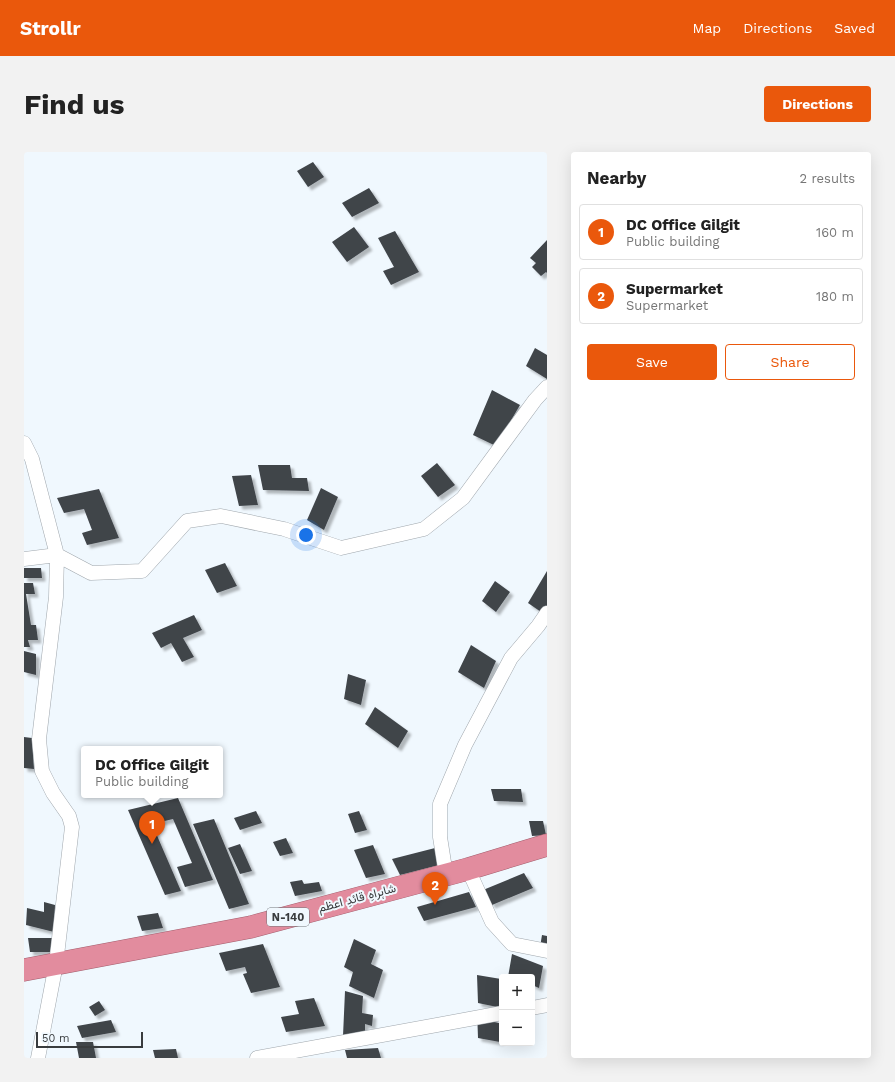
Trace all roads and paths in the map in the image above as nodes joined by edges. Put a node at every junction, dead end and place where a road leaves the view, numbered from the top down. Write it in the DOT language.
graph roads {
  1 [pos="547,387"];
  2 [pos="24,443"];
  3 [pos="57,555"];
  4 [pos="24,559"];
  5 [pos="547,613"];
  6 [pos="542,629"];
  7 [pos="547,845"];
  8 [pos="468,869"];
  9 [pos="446,875"];
  10 [pos="547,951"];
  11 [pos="56,964"];
  12 [pos="24,970"];
  13 [pos="547,1005"];
  14 [pos="535,1007"];
  15 [pos="499,1014"];
  16 [pos="38,1058"];
  17 [pos="257,1058"];
  1 -- 3 [label="street"];
  2 -- 3 [label="street"];
  3 -- 4 [label="street"];
  3 -- 11 [label="street"];
  5 -- 6 [label="street"];
  6 -- 9 [label="street"];
  7 -- 8 [label="highway, شاہراہِ قائدِ اعظم / N-140"];
  8 -- 9 [label="highway, شاہراہِ قائدِ اعظم / N-140"];
  8 -- 10 [label="street"];
  9 -- 11 [label="highway, شاہراہِ قائدِ اعظم / N-140"];
  11 -- 12 [label="highway, شاہراہِ قائدِ اعظم / N-140"];
  11 -- 16 [label="street"];
  13 -- 14 [label="street"];
  15 -- 17 [label="street"];
}
